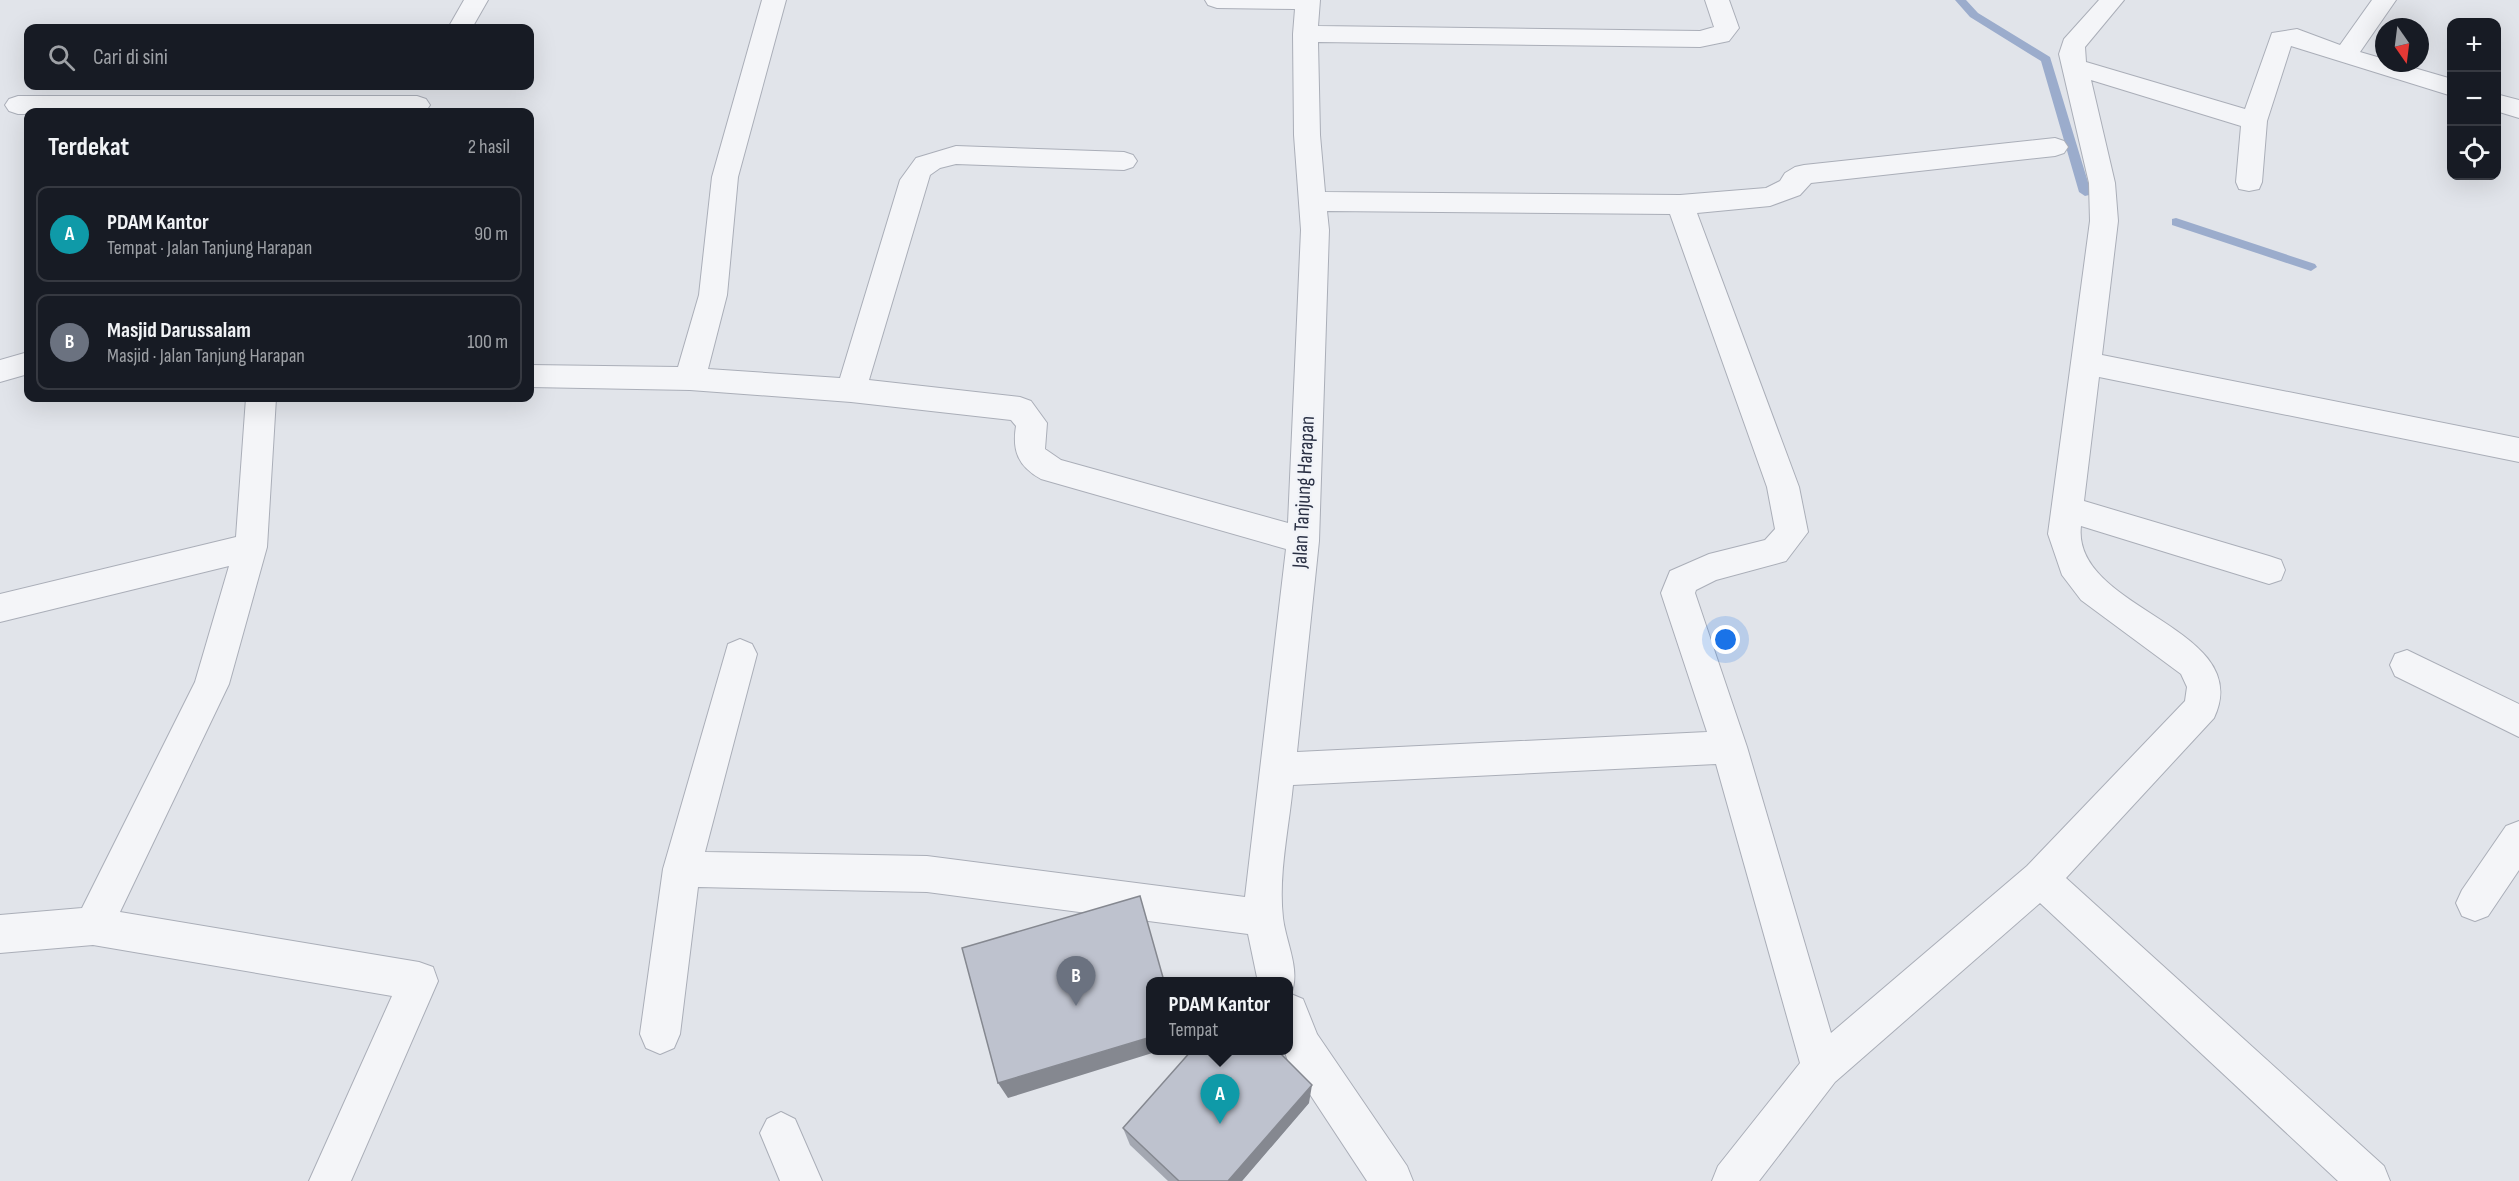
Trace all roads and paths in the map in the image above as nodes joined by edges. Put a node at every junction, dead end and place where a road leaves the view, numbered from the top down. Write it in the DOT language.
graph roads {
  1 [pos="476,0"];
  2 [pos="774,0"];
  3 [pos="1217,0"];
  4 [pos="1717,0"];
  5 [pos="2112,0"];
  6 [pos="2384,0"];
  7 [pos="1308,1"];
  8 [pos="462,24"];
  9 [pos="1305,34"];
  10 [pos="2345,56"];
  11 [pos="2073,66"];
  12 [pos="2447,87"];
  13 [pos="420,101"];
  14 [pos="2501,104"];
  15 [pos="18,105"];
  16 [pos="2519,109"];
  17 [pos="2254,122"];
  18 [pos="2055,147"];
  19 [pos="1124,162"];
  20 [pos="2249,182"];
  21 [pos="1313,201"];
  22 [pos="1680,205"];
  23 [pos="2087,363"];
  24 [pos="24,364"];
  25 [pos="0,371"];
  26 [pos="534,375"];
  27 [pos="690,379"];
  28 [pos="851,390"];
  29 [pos="261,402"];
  30 [pos="2519,450"];
  31 [pos="2067,509"];
  32 [pos="1303,541"];
  33 [pos="251,547"];
  34 [pos="2270,570"];
  35 [pos="0,608"];
  36 [pos="740,654"];
  37 [pos="2407,665"];
  38 [pos="2519,721"];
  39 [pos="1729,747"];
  40 [pos="1277,769"];
  41 [pos="2519,838"];
  42 [pos="682,869"];
  43 [pos="2040,879"];
  44 [pos="2475,903"];
  45 [pos="1264,918"];
  46 [pos="93,926"];
  47 [pos="0,934"];
  48 [pos="1276,977"];
  49 [pos="1293,1023"];
  50 [pos="660,1034"];
  51 [pos="1821,1068"];
  52 [pos="781,1133"];
  53 [pos="330,1181"];
  54 [pos="801,1181"];
  55 [pos="1392,1181"];
  56 [pos="1733,1181"];
  57 [pos="2369,1181"];
  1 -- 8 [label="street"];
  2 -- 27 [label="street"];
  3 -- 7 [label="street"];
  4 -- 9 [label="street"];
  5 -- 11 [label="street"];
  6 -- 10 [label="street"];
  7 -- 9 [label="street, Jalan Tanjung Harapan"];
  9 -- 21 [label="street, Jalan Tanjung Harapan"];
  10 -- 12 [label="street"];
  10 -- 17 [label="street"];
  11 -- 17 [label="street"];
  11 -- 23 [label="street"];
  13 -- 15 [label="street"];
  14 -- 16 [label="street"];
  17 -- 20 [label="street"];
  18 -- 22 [label="street"];
  19 -- 28 [label="street"];
  21 -- 22 [label="street"];
  21 -- 32 [label="street, Jalan Tanjung Harapan"];
  22 -- 39 [label="street"];
  23 -- 30 [label="street"];
  23 -- 31 [label="street"];
  24 -- 25 [label="street"];
  26 -- 27 [label="street"];
  27 -- 28 [label="street"];
  28 -- 32 [label="street"];
  29 -- 33 [label="street"];
  31 -- 34 [label="street"];
  31 -- 43 [label="street"];
  32 -- 40 [label="street, Jalan Tanjung Harapan"];
  33 -- 35 [label="street"];
  33 -- 46 [label="street"];
  36 -- 42 [label="street"];
  37 -- 38 [label="street"];
  39 -- 40 [label="street"];
  39 -- 51 [label="street"];
  40 -- 45 [label="street, Jalan Tanjung Harapan"];
  41 -- 44 [label="street"];
  42 -- 45 [label="street"];
  42 -- 50 [label="street"];
  43 -- 51 [label="street"];
  43 -- 57 [label="street"];
  45 -- 48 [label="street, Jalan Tanjung Harapan"];
  46 -- 47 [label="street"];
  46 -- 53 [label="street"];
  49 -- 55 [label="street"];
  51 -- 56 [label="street"];
  52 -- 54 [label="street"];
}
